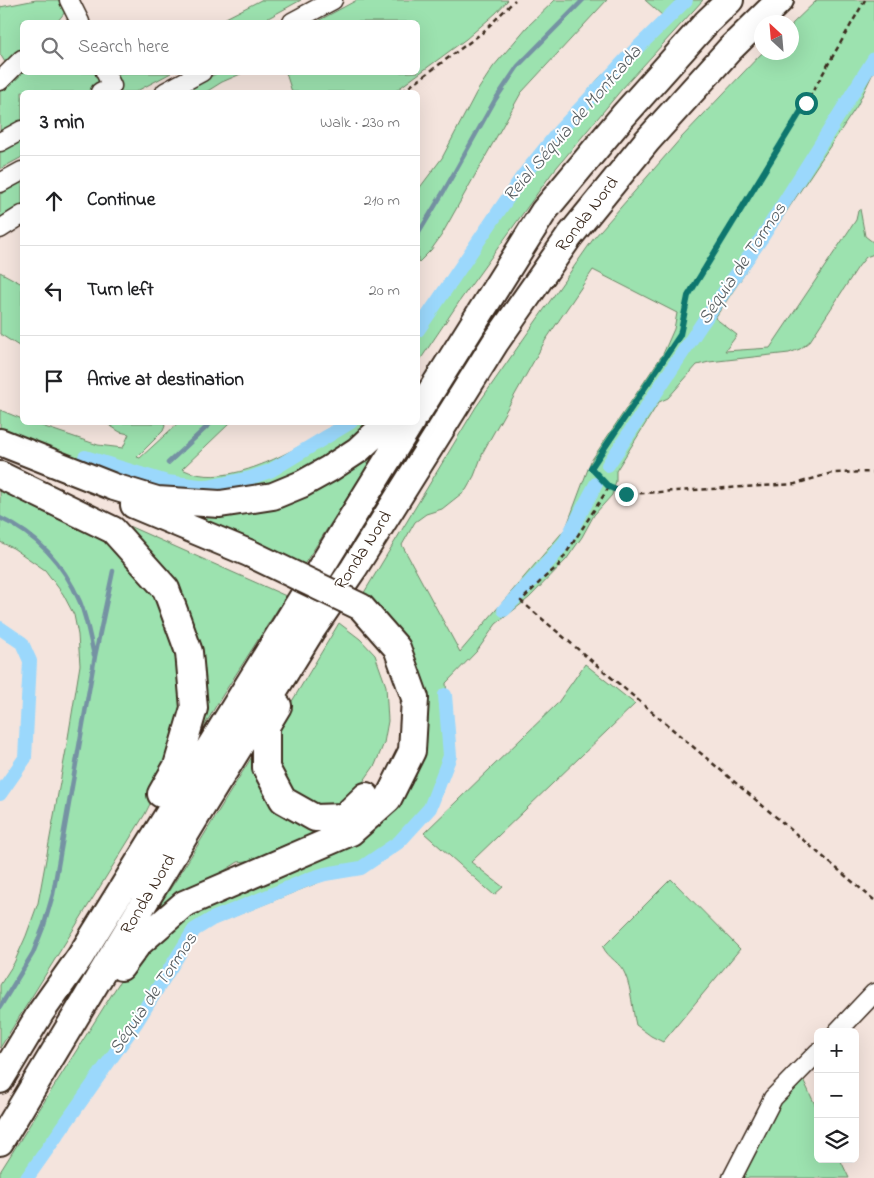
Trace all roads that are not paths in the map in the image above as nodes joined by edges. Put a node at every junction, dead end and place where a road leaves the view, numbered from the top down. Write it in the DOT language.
graph roads {
  1 [pos="333,0"];
  2 [pos="730,0"];
  3 [pos="780,0"];
  4 [pos="314,6"];
  5 [pos="295,20"];
  6 [pos="20,62"];
  7 [pos="106,75"];
  8 [pos="196,75"];
  9 [pos="0,81"];
  10 [pos="104,90"];
  11 [pos="169,90"];
  12 [pos="20,131"];
  13 [pos="0,142"];
  14 [pos="20,172"];
  15 [pos="0,183"];
  16 [pos="544,211"];
  17 [pos="20,216"];
  18 [pos="0,228"];
  19 [pos="420,377"];
  20 [pos="420,409"];
  21 [pos="385,425"];
  22 [pos="409,425"];
  23 [pos="0,444"];
  24 [pos="0,469"];
  25 [pos="0,475"];
  26 [pos="250,562"];
  27 [pos="354,568"];
  28 [pos="407,701"];
  29 [pos="874,993"];
  30 [pos="41,1012"];
  31 [pos="841,1028"];
  32 [pos="814,1056"];
  33 [pos="0,1080"];
  34 [pos="38,1080"];
  35 [pos="0,1142"];
  36 [pos="732,1178"];
  1 -- 4 [label="street"];
  2 -- 16 [label="highway, Ronda Nord"];
  3 -- 27 [label="highway, Ronda Nord"];
  4 -- 5 [label="street"];
  6 -- 9 [label="street"];
  7 -- 10 [label="street"];
  8 -- 11 [label="street"];
  12 -- 13 [label="street"];
  14 -- 15 [label="street"];
  16 -- 19 [label="highway"];
  16 -- 20 [label="highway, Ronda Nord"];
  17 -- 18 [label="street"];
  21 -- 23 [label="highway"];
  22 -- 30 [label="highway, Ronda Nord"];
  23 -- 26 [label="highway"];
  24 -- 26 [label="highway"];
  25 -- 30 [label="highway"];
  26 -- 28 [label="highway"];
  27 -- 28 [label="highway"];
  27 -- 34 [label="highway, Ronda Nord"];
  28 -- 34 [label="highway"];
  29 -- 31 [label="street"];
  30 -- 33 [label="highway, Ronda Nord"];
  32 -- 36 [label="street"];
  34 -- 35 [label="highway, Ronda Nord"];
}
